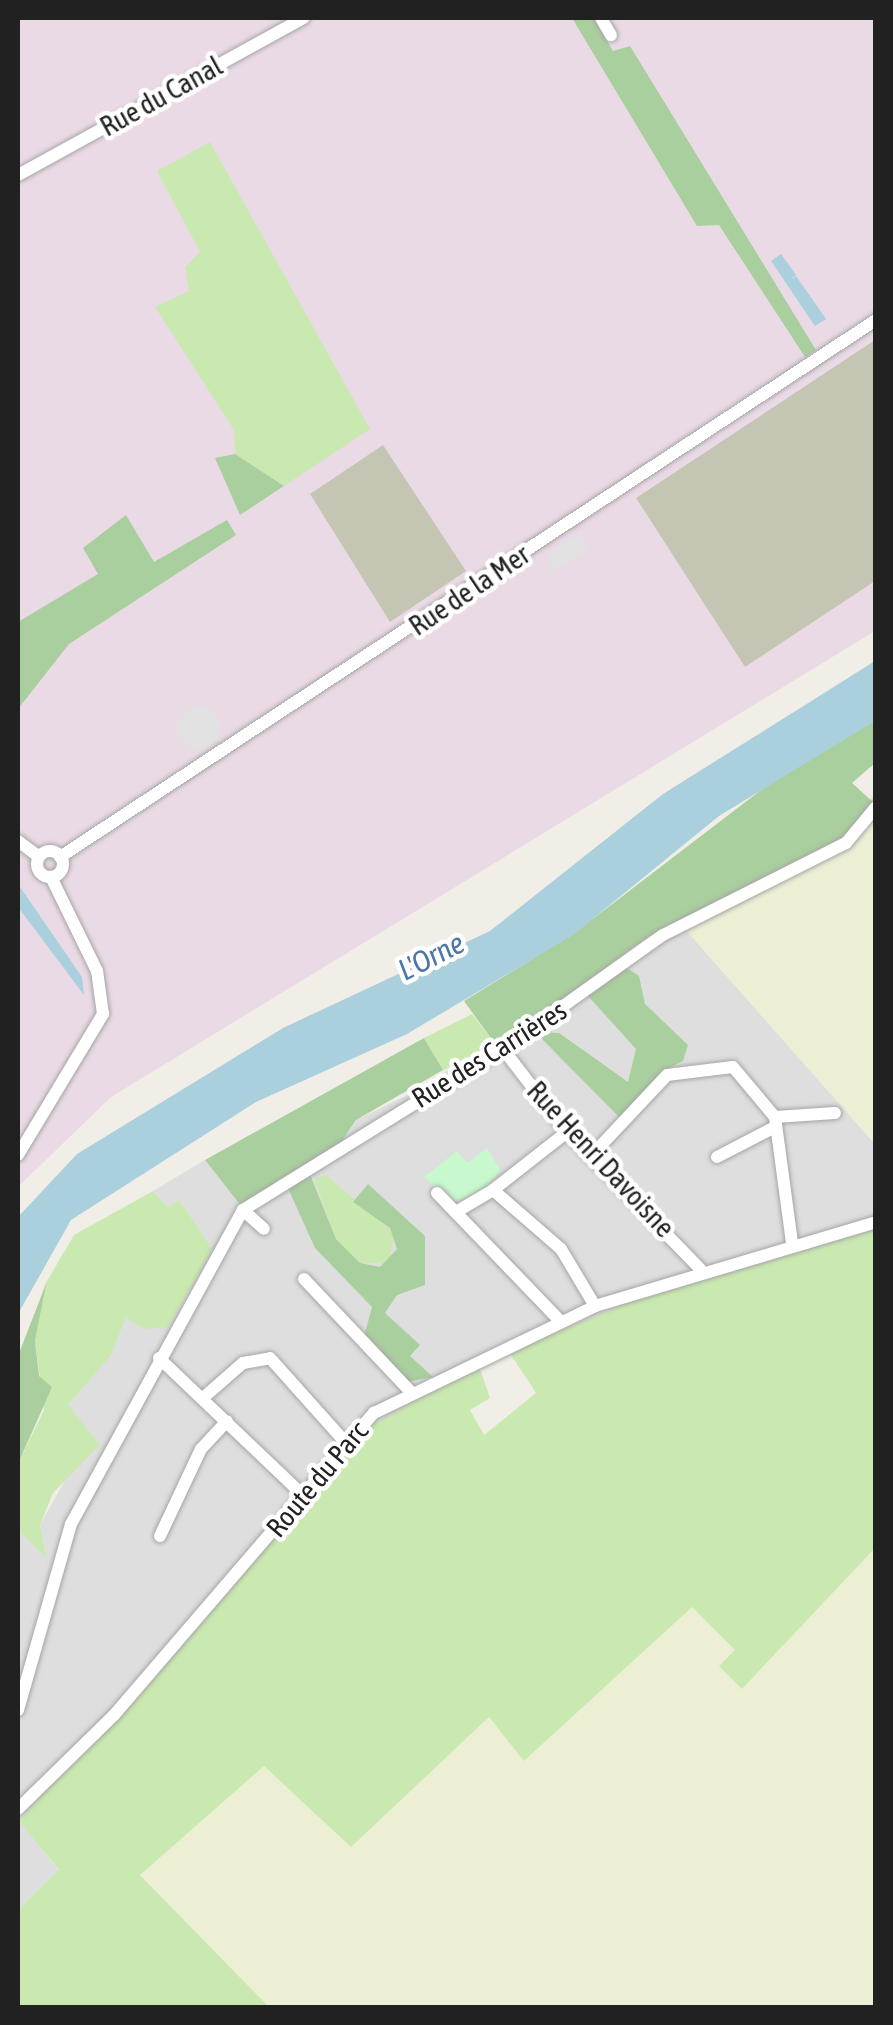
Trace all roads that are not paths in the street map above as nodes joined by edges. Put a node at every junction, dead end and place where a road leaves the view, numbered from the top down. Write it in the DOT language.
graph roads {
  1 [pos="304,18"];
  2 [pos="601,18"];
  3 [pos="611,35"];
  4 [pos="18,175"];
  5 [pos="876,320"];
  6 [pos="876,807"];
  7 [pos="18,841"];
  8 [pos="39,856"];
  9 [pos="60,856"];
  10 [pos="52,877"];
  11 [pos="503,1049"];
  12 [pos="835,1113"];
  13 [pos="775,1122"];
  14 [pos="567,1132"];
  15 [pos="18,1155"];
  16 [pos="591,1156"];
  17 [pos="716,1157"];
  18 [pos="493,1190"];
  19 [pos="437,1193"];
  20 [pos="244,1210"];
  21 [pos="456,1212"];
  22 [pos="876,1222"];
  23 [pos="264,1229"];
  24 [pos="792,1243"];
  25 [pos="700,1269"];
  26 [pos="304,1279"];
  27 [pos="594,1306"];
  28 [pos="561,1322"];
  29 [pos="159,1358"];
  30 [pos="411,1392"];
  31 [pos="203,1398"];
  32 [pos="227,1421"];
  33 [pos="344,1442"];
  34 [pos="303,1494"];
  35 [pos="160,1536"];
  36 [pos="18,1710"];
  37 [pos="18,1809"];
  1 -- 4 [label="street, Rue du Canal"];
  2 -- 3 [label="street"];
  5 -- 9 [label="street, Rue de la Mer"];
  6 -- 11 [label="street, Rue des Carrières"];
  7 -- 8 [label="street"];
  8 -- 9 [label="street"];
  8 -- 10 [label="street"];
  9 -- 10 [label="street"];
  10 -- 15 [label="street"];
  11 -- 14 [label="street, Rue Henri Davoisne"];
  11 -- 20 [label="street, Rue des Carrières"];
  12 -- 13 [label="street"];
  13 -- 16 [label="street"];
  13 -- 17 [label="street"];
  13 -- 24 [label="street"];
  14 -- 16 [label="street, Rue Henri Davoisne"];
  14 -- 18 [label="street"];
  16 -- 25 [label="street, Rue Henri Davoisne"];
  18 -- 21 [label="street"];
  18 -- 27 [label="street"];
  19 -- 21 [label="street"];
  20 -- 23 [label="street"];
  20 -- 29 [label="street, Rue des Carrières"];
  21 -- 28 [label="street"];
  22 -- 24 [label="street, Route du Parc"];
  24 -- 25 [label="street, Route du Parc"];
  25 -- 27 [label="street, Route du Parc"];
  26 -- 30 [label="street"];
  27 -- 28 [label="street, Route du Parc"];
  28 -- 30 [label="street, Route du Parc"];
  29 -- 31 [label="street"];
  29 -- 36 [label="street, Rue des Carrières"];
  30 -- 33 [label="street, Route du Parc"];
  31 -- 32 [label="street"];
  31 -- 33 [label="street"];
  32 -- 34 [label="street"];
  32 -- 35 [label="street"];
  33 -- 34 [label="street, Route du Parc"];
  34 -- 37 [label="street, Route du Parc"];
}
